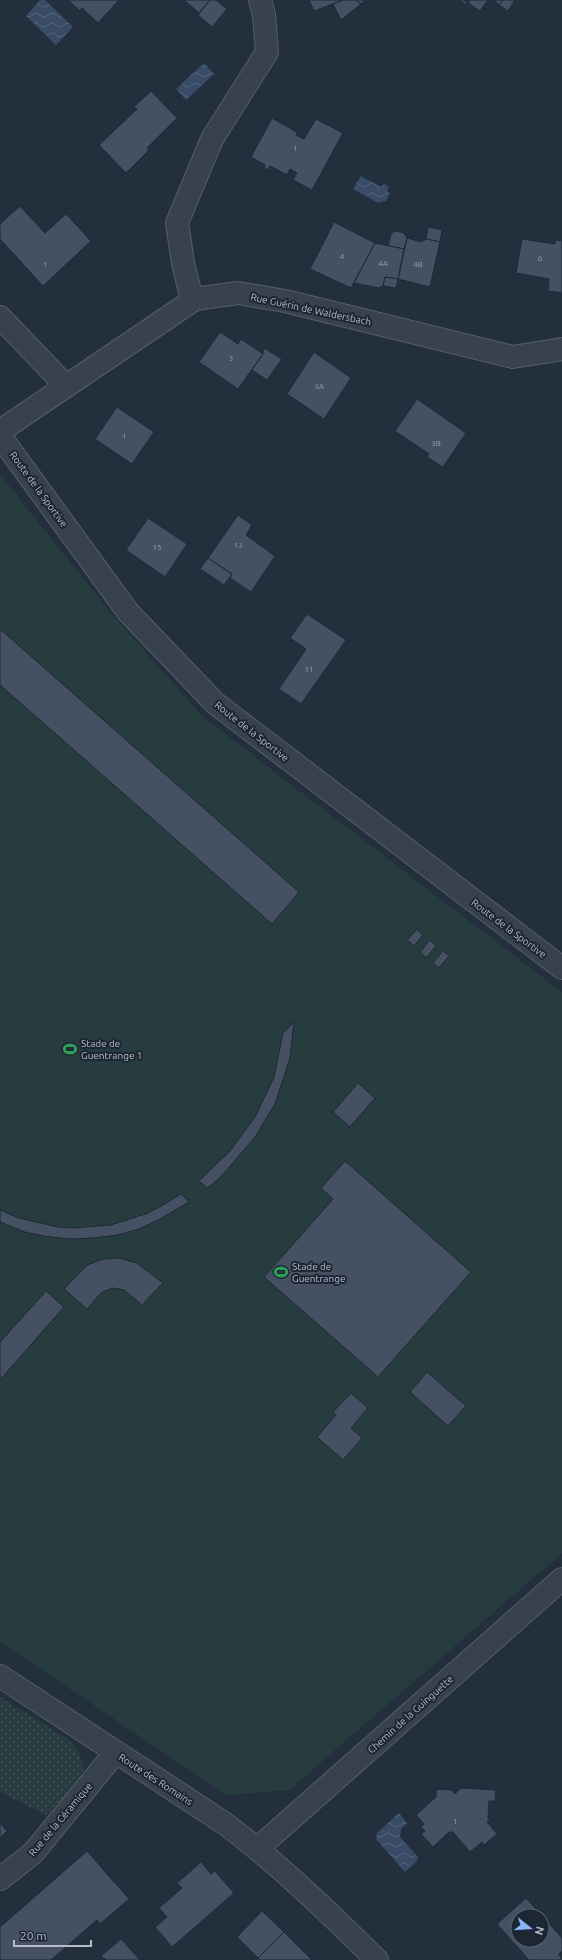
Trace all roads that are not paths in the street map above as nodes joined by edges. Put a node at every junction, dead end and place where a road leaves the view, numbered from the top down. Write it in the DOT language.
graph roads {
  1 [pos="260,0"];
  2 [pos="195,299"];
  3 [pos="0,318"];
  4 [pos="562,349"];
  5 [pos="66,386"];
  6 [pos="0,431"];
  7 [pos="0,436"];
  8 [pos="562,968"];
  9 [pos="562,1579"];
  10 [pos="0,1676"];
  11 [pos="115,1753"];
  12 [pos="258,1848"];
  13 [pos="0,1879"];
  14 [pos="377,1960"];
  1 -- 2 [label="street"];
  2 -- 4 [label="street, Rue Guérin de Waldersbach"];
  2 -- 5 [label="street, Rue Guérin de Waldersbach"];
  3 -- 5 [label="street"];
  5 -- 6 [label="street, Rue Guérin de Waldersbach"];
  7 -- 8 [label="street, Route de la Sportive"];
  9 -- 12 [label="street, Chemin de la Guinguette"];
  10 -- 11 [label="street, Route des Romains"];
  11 -- 12 [label="street, Route des Romains"];
  11 -- 13 [label="street, Rue de la Céramique"];
  12 -- 14 [label="street, Route des Romains"];
}
